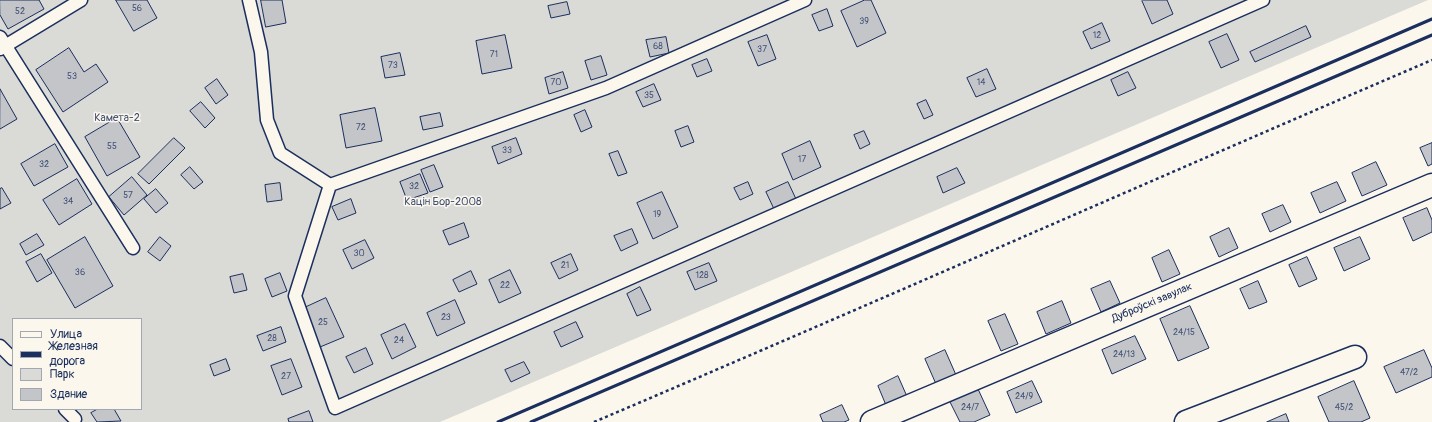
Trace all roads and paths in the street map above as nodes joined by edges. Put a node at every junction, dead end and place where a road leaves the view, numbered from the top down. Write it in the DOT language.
graph roads {
  1 [pos="81,0"];
  2 [pos="250,0"];
  3 [pos="805,0"];
  4 [pos="1263,0"];
  5 [pos="2,44"];
  6 [pos="1432,60"];
  7 [pos="330,185"];
  8 [pos="1432,185"];
  9 [pos="133,248"];
  10 [pos="0,346"];
  11 [pos="12,357"];
  12 [pos="1355,357"];
  13 [pos="66,410"];
  14 [pos="75,419"];
  15 [pos="594,422"];
  16 [pos="872,422"];
  17 [pos="1186,422"];
  1 -- 5 [label="lane"];
  2 -- 7 [label="lane"];
  3 -- 7 [label="lane"];
  4 -- 7 [label="lane"];
  5 -- 9 [label="lane"];
  6 -- 15 [label="path"];
  8 -- 16 [label="street, Дуброўскі завулак"];
  10 -- 11 [label="lane"];
  12 -- 17 [label="street"];
  13 -- 14 [label="lane"];
}
